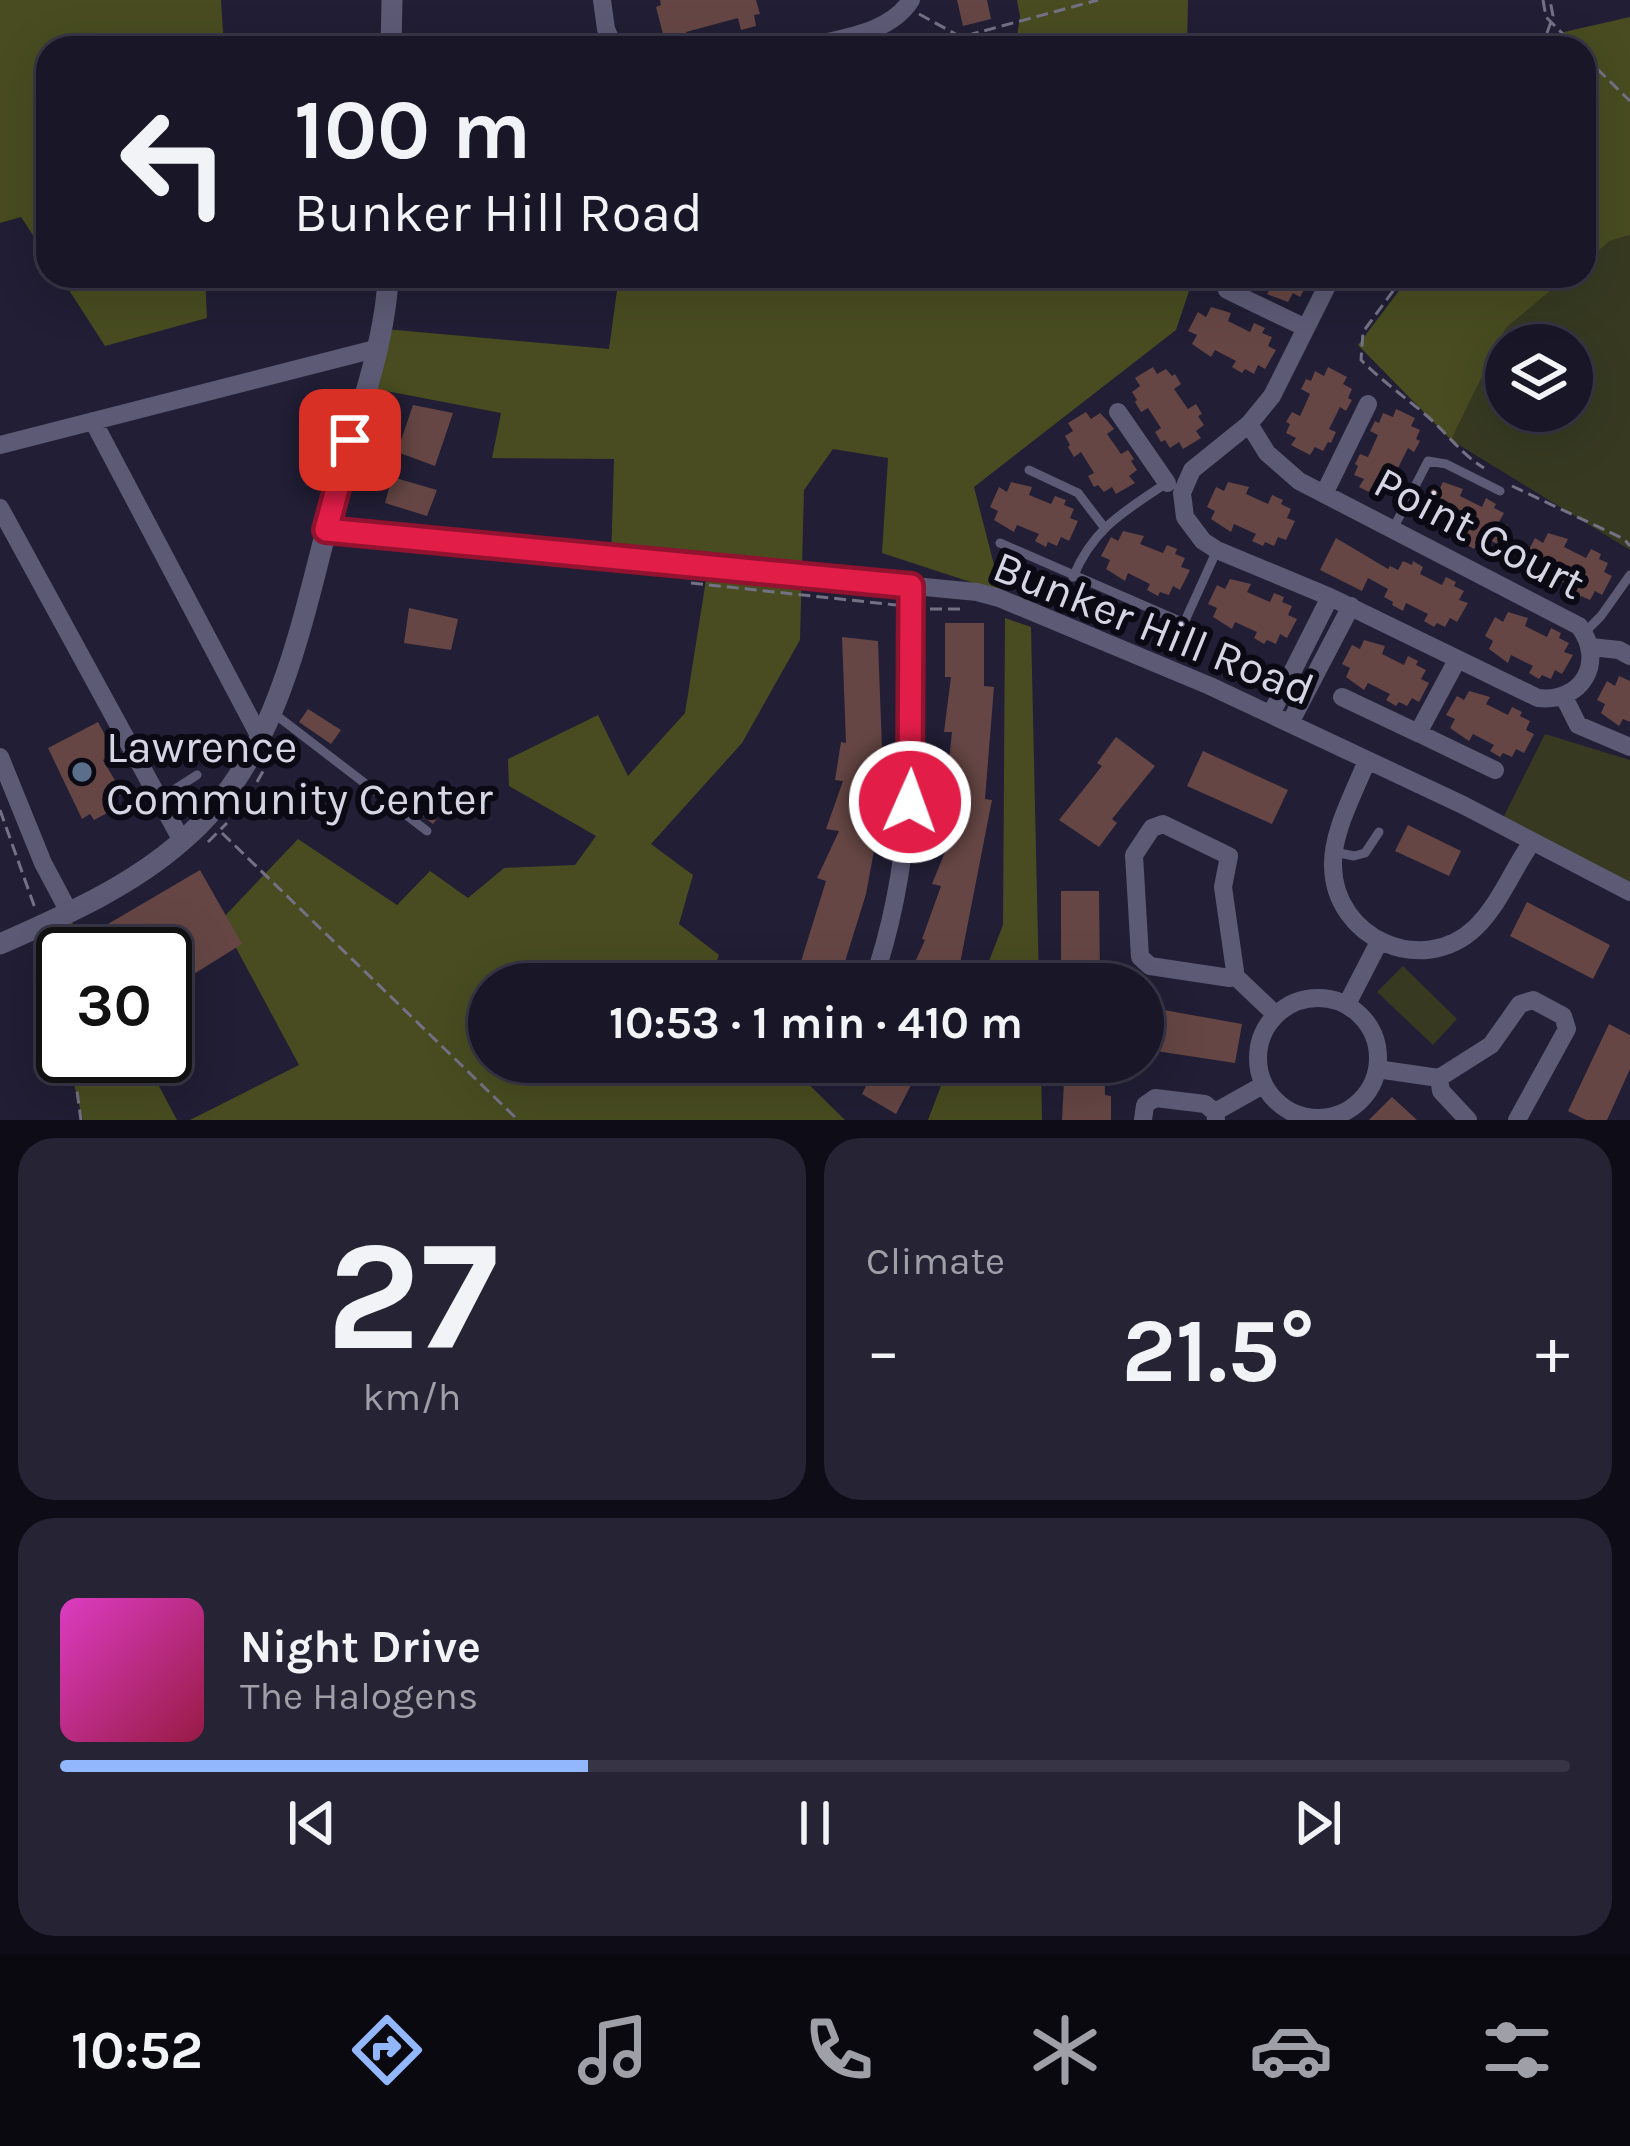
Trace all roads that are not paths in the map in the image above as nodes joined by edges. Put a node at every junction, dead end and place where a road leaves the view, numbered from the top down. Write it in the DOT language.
graph roads {
  1 [pos="392,0"];
  2 [pos="602,0"];
  3 [pos="909,4"];
  4 [pos="391,36"];
  5 [pos="609,36"];
  6 [pos="847,36"];
  7 [pos="386,288"];
  8 [pos="1325,288"];
  9 [pos="1227,290"];
  10 [pos="1306,328"];
  11 [pos="374,349"];
  12 [pos="1368,404"];
  13 [pos="1118,412"];
  14 [pos="93,421"];
  15 [pos="1250,424"];
  16 [pos="0,445"];
  17 [pos="1029,470"];
  18 [pos="1176,482"];
  19 [pos="1500,491"];
  20 [pos="1324,494"];
  21 [pos="0,508"];
  22 [pos="1104,527"];
  23 [pos="1393,529"];
  24 [pos="326,530"];
  25 [pos="1000,543"];
  26 [pos="1217,550"];
  27 [pos="1630,575"];
  28 [pos="1073,577"];
  29 [pos="911,586"];
  30 [pos="1330,597"];
  31 [pos="1351,606"];
  32 [pos="1587,640"];
  33 [pos="1630,656"];
  34 [pos="1456,662"];
  35 [pos="1342,697"];
  36 [pos="1564,697"];
  37 [pos="272,712"];
  38 [pos="1281,719"];
  39 [pos="1418,733"];
  40 [pos="261,739"];
  41 [pos="1630,747"];
  42 [pos="0,757"];
  43 [pos="1367,760"];
  44 [pos="1495,770"];
  45 [pos="197,775"];
  46 [pos="160,800"];
  47 [pos="427,830"];
  48 [pos="1378,832"];
  49 [pos="182,841"];
  50 [pos="1532,842"];
  51 [pos="1334,852"];
  52 [pos="1630,892"];
  53 [pos="69,912"];
  54 [pos="1379,942"];
  55 [pos="0,944"];
  56 [pos="878,963"];
  57 [pos="1234,975"];
  58 [pos="1347,1004"];
  59 [pos="1276,1015"];
  60 [pos="1377,1069"];
  61 [pos="1439,1078"];
  62 [pos="1263,1085"];
  63 [pos="1215,1116"];
  64 [pos="1327,1119"];
  65 [pos="1143,1120"];
  66 [pos="1468,1120"];
  67 [pos="1517,1120"];
  1 -- 4 [label="street"];
  2 -- 5 [label="street"];
  3 -- 6 [label="street"];
  7 -- 11 [label="street"];
  8 -- 10 [label="street"];
  9 -- 10 [label="street"];
  10 -- 15 [label="street"];
  11 -- 14 [label="street"];
  11 -- 24 [label="street"];
  12 -- 20 [label="street, Point Court"];
  13 -- 18 [label="street"];
  14 -- 16 [label="street"];
  14 -- 40 [label="street"];
  15 -- 18 [label="street"];
  15 -- 20 [label="street, Point Court"];
  17 -- 22 [label="lane"];
  18 -- 22 [label="lane"];
  18 -- 26 [label="street"];
  19 -- 23 [label="lane"];
  20 -- 23 [label="street, Point Court"];
  21 -- 46 [label="street"];
  22 -- 28 [label="lane"];
  23 -- 32 [label="street, Point Court"];
  24 -- 29 [label="street, Bunker Hill Road"];
  24 -- 37 [label="street"];
  25 -- 28 [label="lane"];
  26 -- 28 [label="lane"];
  26 -- 30 [label="street"];
  27 -- 32 [label="lane"];
  29 -- 38 [label="street, Bunker Hill Road"];
  29 -- 56 [label="street"];
  30 -- 31 [label="street"];
  30 -- 38 [label="street"];
  31 -- 34 [label="street"];
  31 -- 38 [label="street"];
  32 -- 33 [label="street, Point Court"];
  32 -- 36 [label="street, Point Court"];
  34 -- 36 [label="street"];
  34 -- 39 [label="street"];
  35 -- 39 [label="street"];
  36 -- 41 [label="street"];
  37 -- 40 [label="street"];
  37 -- 47 [label="lane"];
  38 -- 43 [label="street, Bunker Hill Road"];
  39 -- 44 [label="street"];
  40 -- 49 [label="street"];
  42 -- 53 [label="street"];
  43 -- 50 [label="street, Bunker Hill Road"];
  43 -- 51 [label="street"];
  45 -- 46 [label="lane"];
  46 -- 49 [label="street"];
  48 -- 51 [label="lane"];
  49 -- 53 [label="street"];
  50 -- 52 [label="street, Bunker Hill Road"];
  50 -- 54 [label="street"];
  51 -- 54 [label="street"];
  53 -- 55 [label="street"];
  54 -- 58 [label="street"];
  57 -- 57 [label="street"];
  57 -- 59 [label="street"];
  58 -- 59 [label="street"];
  58 -- 60 [label="street"];
  59 -- 62 [label="street"];
  60 -- 61 [label="street"];
  60 -- 64 [label="street"];
  61 -- 66 [label="street"];
  61 -- 67 [label="street"];
  62 -- 63 [label="street"];
  62 -- 64 [label="street"];
  63 -- 65 [label="street"];
}
